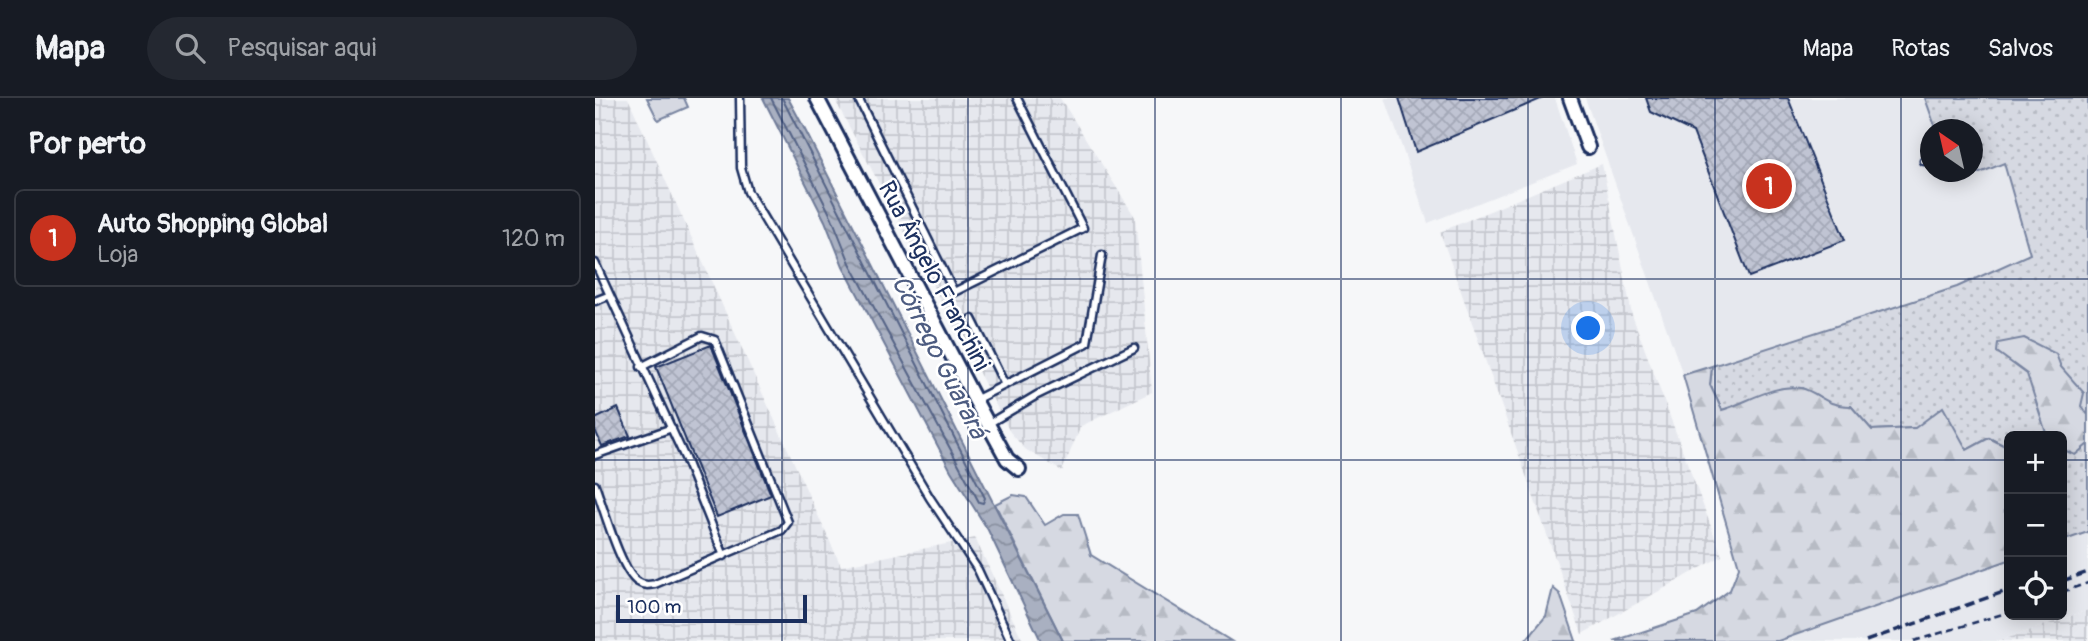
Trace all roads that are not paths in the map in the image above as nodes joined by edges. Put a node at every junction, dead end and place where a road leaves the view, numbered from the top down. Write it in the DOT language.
graph roads {
  1 [pos="740,98"];
  2 [pos="817,98"];
  3 [pos="858,98"];
  4 [pos="1017,98"];
  5 [pos="1570,98"];
  6 [pos="1588,147"];
  7 [pos="1102,255"];
  8 [pos="595,263"];
  9 [pos="608,296"];
  10 [pos="595,301"];
  11 [pos="972,319"];
  12 [pos="1134,348"];
  13 [pos="641,367"];
  14 [pos="1005,385"];
  15 [pos="975,400"];
  16 [pos="988,424"];
  17 [pos="672,428"];
  18 [pos="595,455"];
  19 [pos="1019,469"];
  20 [pos="595,485"];
  21 [pos="724,556"];
  22 [pos="1011,641"];
  1 -- 22 [label="lane"];
  2 -- 15 [label="street, Rua Ângelo Franchini"];
  3 -- 4 [label="lane"];
  5 -- 6 [label="street"];
  7 -- 14 [label="lane"];
  8 -- 9 [label="lane"];
  9 -- 10 [label="lane"];
  9 -- 13 [label="lane"];
  11 -- 14 [label="lane"];
  12 -- 16 [label="lane"];
  13 -- 17 [label="lane"];
  13 -- 21 [label="lane"];
  14 -- 15 [label="lane"];
  15 -- 16 [label="street, Rua Ângelo Franchini"];
  16 -- 19 [label="street, Rua Ângelo Franchini"];
  17 -- 18 [label="lane"];
  17 -- 21 [label="lane"];
  20 -- 21 [label="lane"];
}
